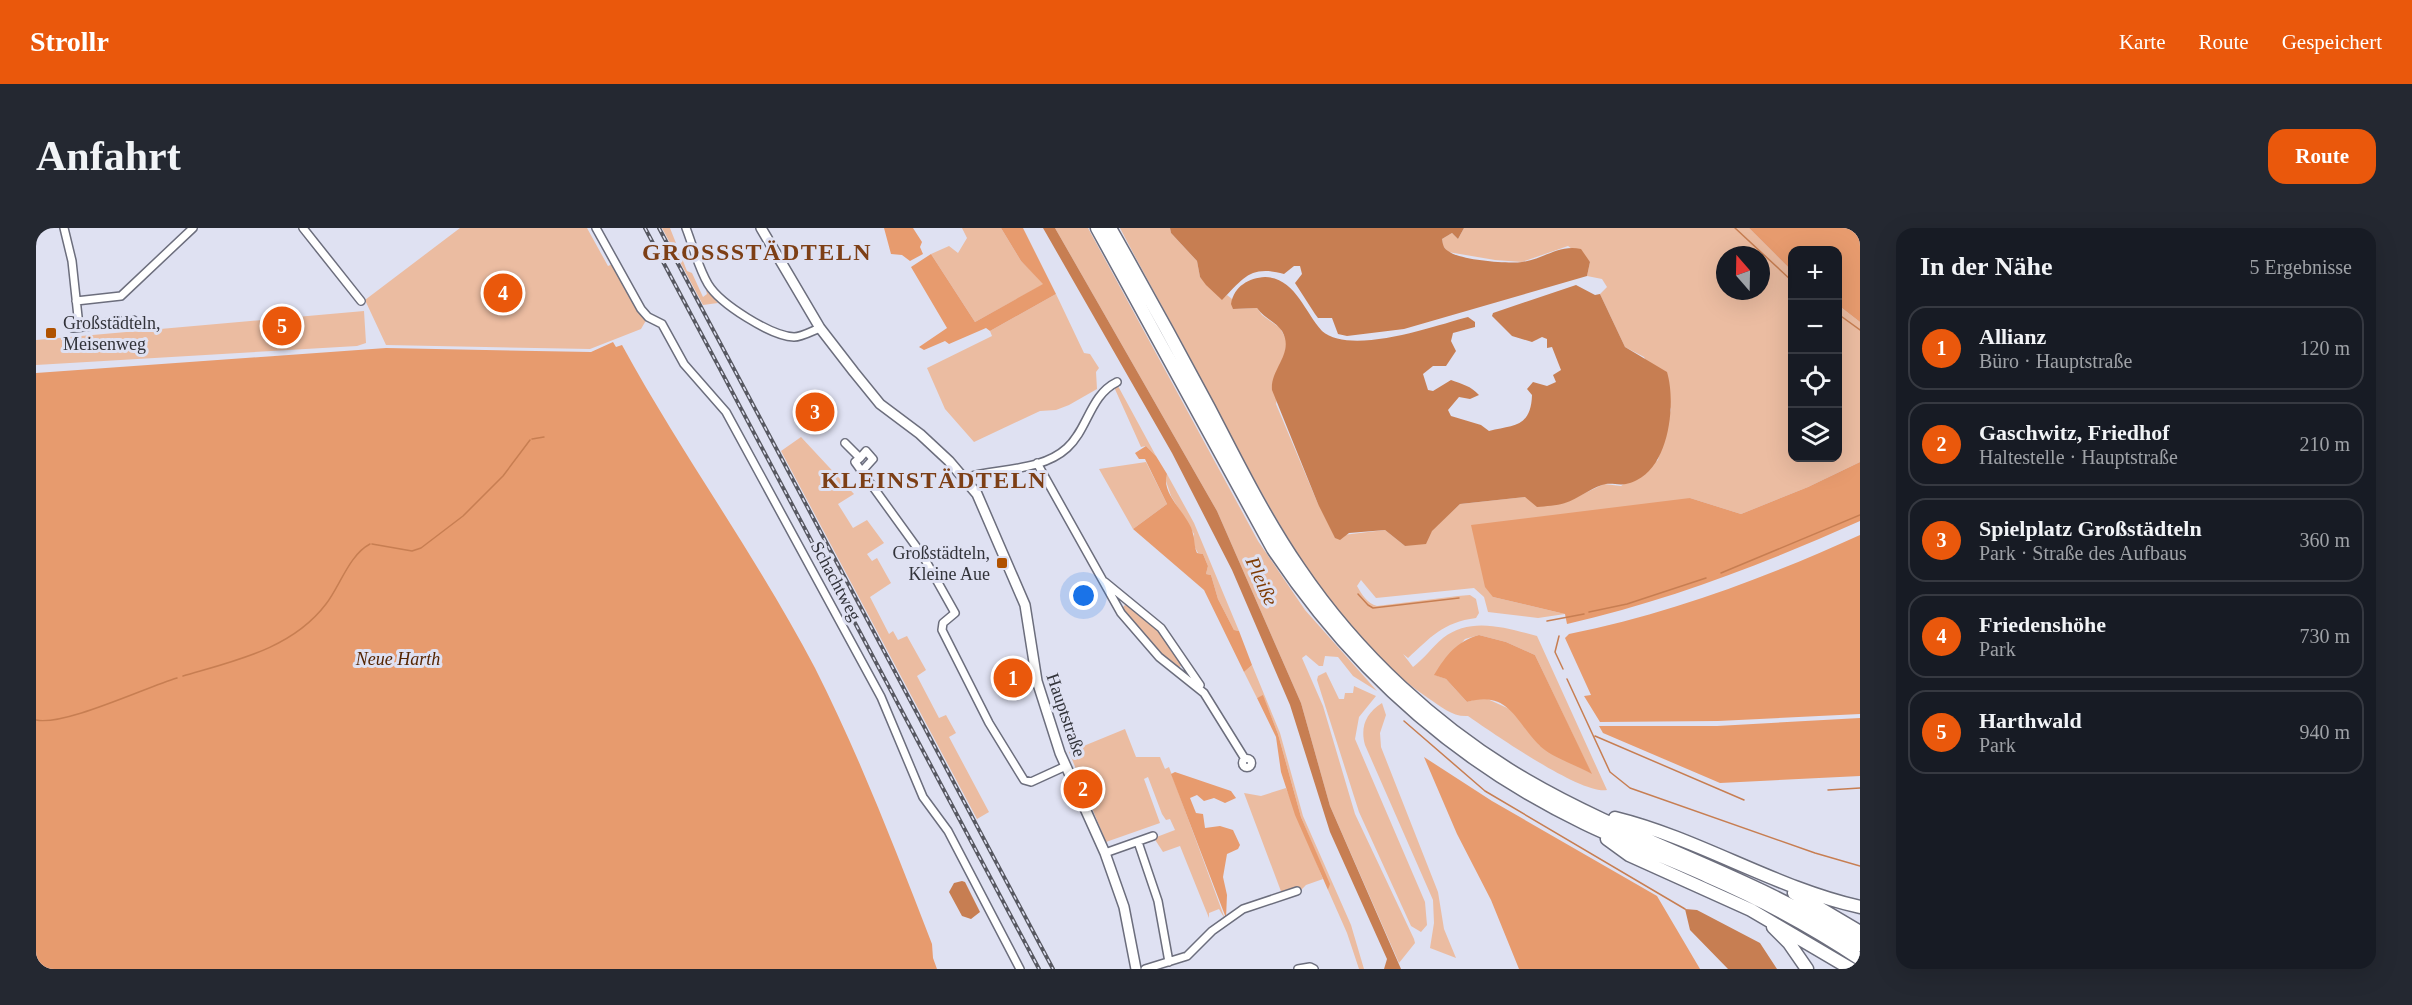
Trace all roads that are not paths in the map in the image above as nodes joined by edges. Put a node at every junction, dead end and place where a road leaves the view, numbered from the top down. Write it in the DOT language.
graph roads {
  1 [pos="64,228"];
  2 [pos="193,228"];
  3 [pos="303,228"];
  4 [pos="596,228"];
  5 [pos="686,228"];
  6 [pos="762,228"];
  7 [pos="1097,228"];
  8 [pos="1110,228"];
  9 [pos="76,301"];
  10 [pos="361,301"];
  11 [pos="134,321"];
  12 [pos="76,327"];
  13 [pos="820,328"];
  14 [pos="1117,382"];
  15 [pos="845,443"];
  16 [pos="860,458"];
  17 [pos="1037,463"];
  18 [pos="863,470"];
  19 [pos="966,480"];
  20 [pos="1102,579"];
  21 [pos="1204,693"];
  22 [pos="1245,759"];
  23 [pos="1066,766"];
  24 [pos="1585,811"];
  25 [pos="1586,824"];
  26 [pos="1153,836"];
  27 [pos="1138,842"];
  28 [pos="1105,853"];
  29 [pos="1756,872"];
  30 [pos="1297,891"];
  31 [pos="1724,897"];
  32 [pos="1860,908"];
  33 [pos="1860,932"];
  34 [pos="1860,945"];
  35 [pos="1860,959"];
  36 [pos="1169,962"];
  37 [pos="1020,969"];
  38 [pos="1136,969"];
  39 [pos="1145,969"];
  40 [pos="1298,969"];
  41 [pos="1314,969"];
  42 [pos="1807,969"];
  43 [pos="1851,969"];
  1 -- 9 [label="street"];
  2 -- 9 [label="street"];
  3 -- 10 [label="street"];
  4 -- 37 [label="street, Schachtweg"];
  5 -- 13 [label="street"];
  6 -- 13 [label="main road, Hauptstraße"];
  7 -- 25 [label="highway"];
  8 -- 24 [label="highway"];
  9 -- 12 [label="street"];
  11 -- 12 [label="main road"];
  13 -- 19 [label="main road, Hauptstraße"];
  14 -- 17 [label="street"];
  15 -- 16 [label="street"];
  16 -- 18 [label="street"];
  16 -- 18 [label="street"];
  17 -- 19 [label="street"];
  17 -- 20 [label="street"];
  18 -- 23 [label="street"];
  19 -- 23 [label="main road, Hauptstraße"];
  20 -- 21 [label="street"];
  20 -- 21 [label="street"];
  21 -- 22 [label="street"];
  23 -- 28 [label="main road, Hauptstraße"];
  24 -- 29 [label="highway"];
  24 -- 34 [label="highway"];
  25 -- 31 [label="highway"];
  25 -- 35 [label="highway"];
  26 -- 27 [label="street"];
  27 -- 28 [label="street"];
  27 -- 36 [label="street"];
  28 -- 38 [label="main road, Hauptstraße"];
  29 -- 32 [label="highway"];
  29 -- 33 [label="highway"];
  30 -- 36 [label="street"];
  31 -- 42 [label="highway"];
  31 -- 43 [label="highway"];
  36 -- 39 [label="street"];
  40 -- 41 [label="street"];
}
